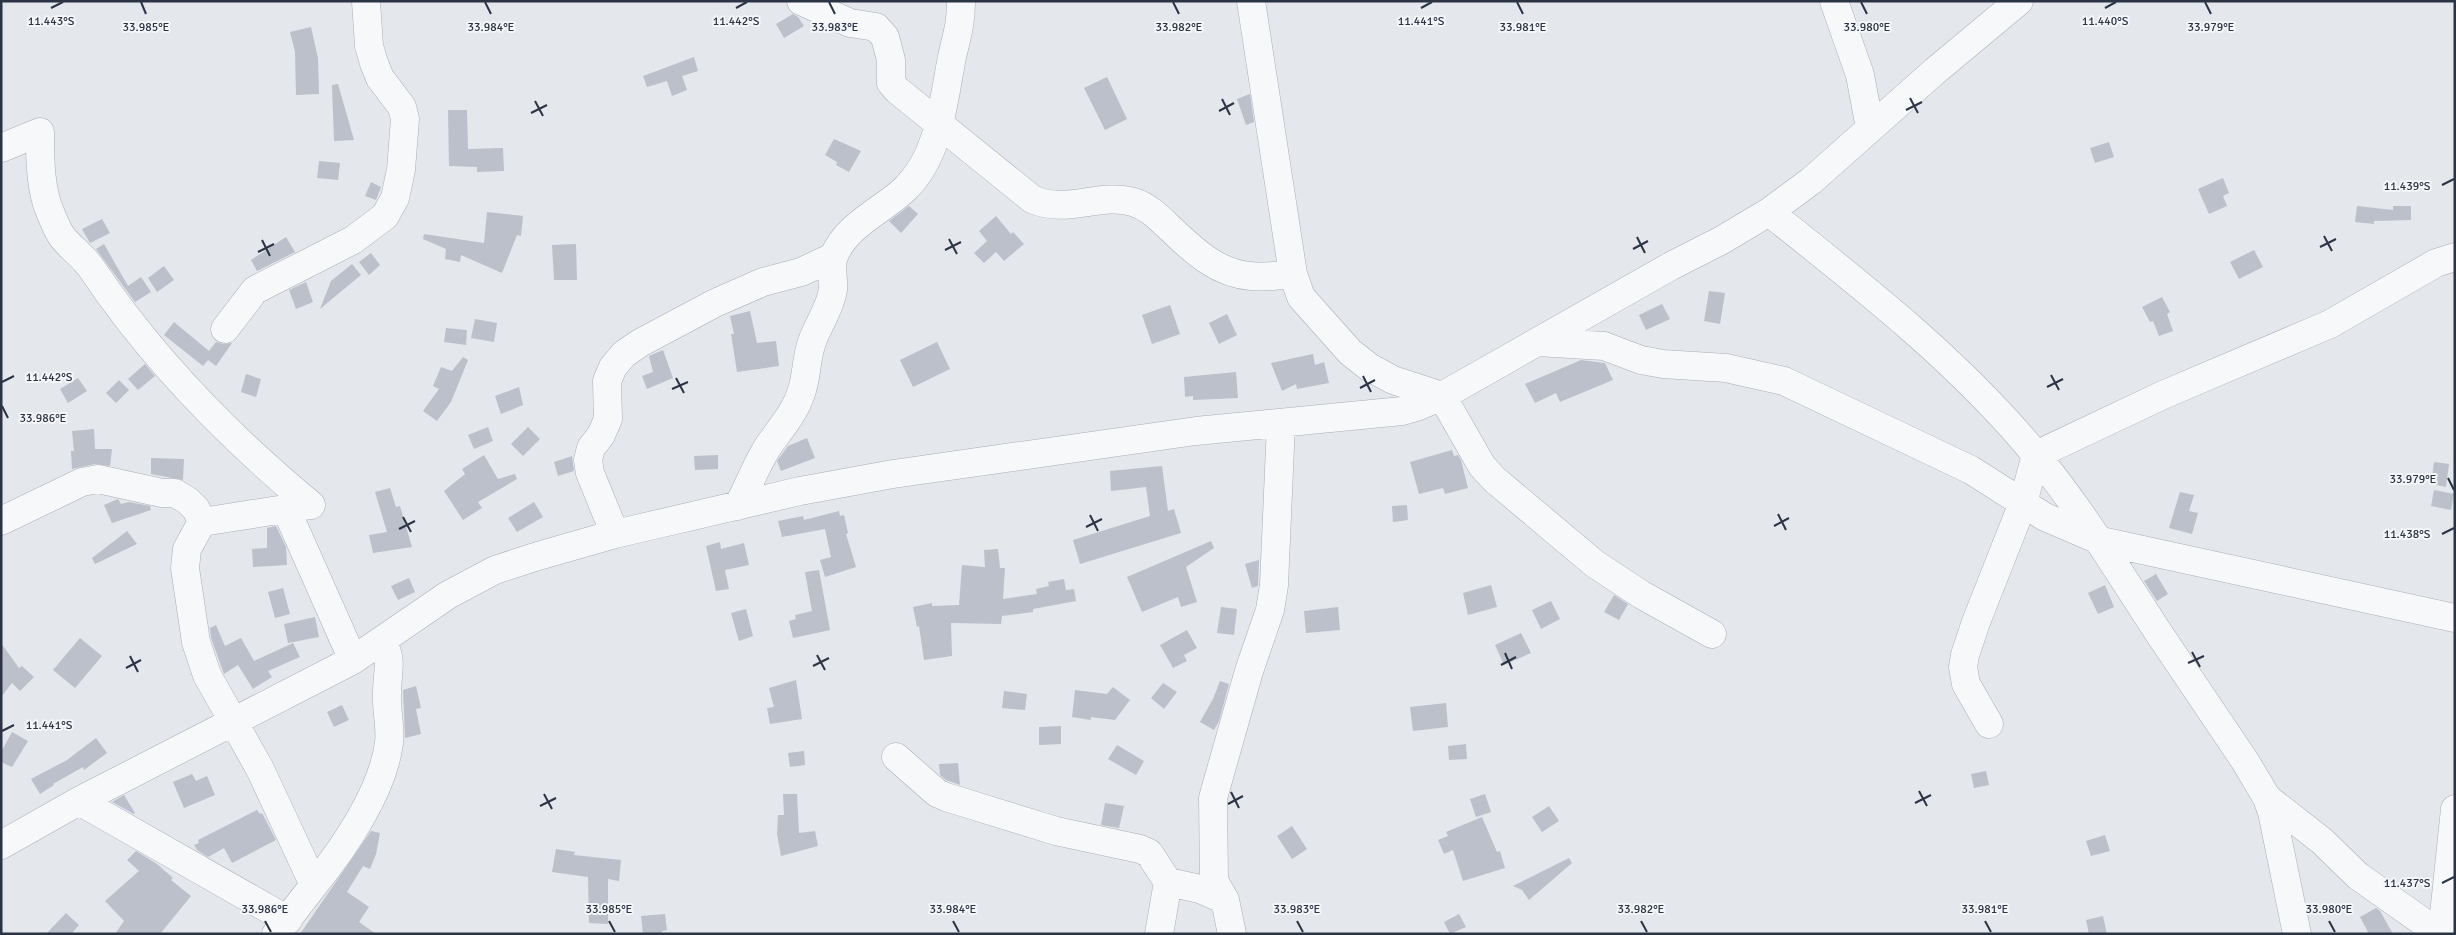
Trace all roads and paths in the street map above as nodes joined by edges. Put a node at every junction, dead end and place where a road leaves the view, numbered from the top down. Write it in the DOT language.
graph roads {
  1 [pos="366,1"];
  2 [pos="801,1"];
  3 [pos="961,1"];
  4 [pos="1251,1"];
  5 [pos="1834,1"];
  6 [pos="2019,1"];
  7 [pos="940,124"];
  8 [pos="1870,128"];
  9 [pos="1,148"];
  10 [pos="1769,212"];
  11 [pos="833,257"];
  12 [pos="2455,257"];
  13 [pos="1293,274"];
  14 [pos="225,328"];
  15 [pos="1537,342"];
  16 [pos="1442,396"];
  17 [pos="1282,424"];
  18 [pos="2036,455"];
  19 [pos="2023,502"];
  20 [pos="738,506"];
  21 [pos="286,509"];
  22 [pos="1,521"];
  23 [pos="202,522"];
  24 [pos="615,534"];
  25 [pos="2101,541"];
  26 [pos="2455,618"];
  27 [pos="1712,634"];
  28 [pos="383,641"];
  29 [pos="353,660"];
  30 [pos="233,722"];
  31 [pos="1988,724"];
  32 [pos="896,758"];
  33 [pos="2266,798"];
  34 [pos="79,801"];
  35 [pos="2455,809"];
  36 [pos="1,845"];
  37 [pos="1168,882"];
  38 [pos="314,884"];
  39 [pos="1225,900"];
  40 [pos="281,930"];
  41 [pos="1159,934"];
  42 [pos="1232,934"];
  43 [pos="2297,934"];
  44 [pos="2441,934"];
  1 -- 14 [label="street"];
  2 -- 7 [label="street"];
  3 -- 7 [label="street"];
  4 -- 13 [label="street"];
  5 -- 8 [label="street"];
  6 -- 8 [label="street"];
  7 -- 11 [label="street"];
  7 -- 13 [label="street"];
  8 -- 10 [label="street"];
  9 -- 21 [label="street"];
  10 -- 15 [label="street"];
  10 -- 18 [label="street"];
  11 -- 20 [label="street"];
  11 -- 24 [label="street"];
  12 -- 18 [label="street"];
  13 -- 16 [label="street"];
  15 -- 16 [label="street"];
  15 -- 19 [label="street"];
  16 -- 17 [label="street"];
  16 -- 27 [label="street"];
  17 -- 20 [label="street"];
  17 -- 39 [label="street"];
  18 -- 19 [label="street"];
  18 -- 25 [label="street"];
  19 -- 25 [label="street"];
  19 -- 31 [label="street"];
  20 -- 24 [label="street"];
  21 -- 23 [label="street"];
  21 -- 29 [label="street"];
  22 -- 23 [label="street"];
  23 -- 30 [label="street"];
  24 -- 28 [label="street"];
  25 -- 26 [label="street"];
  25 -- 33 [label="street"];
  28 -- 29 [label="street"];
  28 -- 38 [label="street"];
  29 -- 30 [label="street"];
  30 -- 34 [label="street"];
  30 -- 38 [label="street"];
  32 -- 37 [label="street"];
  33 -- 43 [label="street"];
  33 -- 44 [label="street"];
  34 -- 36 [label="street"];
  34 -- 40 [label="street"];
  35 -- 44 [label="street"];
  37 -- 39 [label="street"];
  37 -- 41 [label="street"];
  38 -- 40 [label="street"];
  39 -- 42 [label="street"];
}
